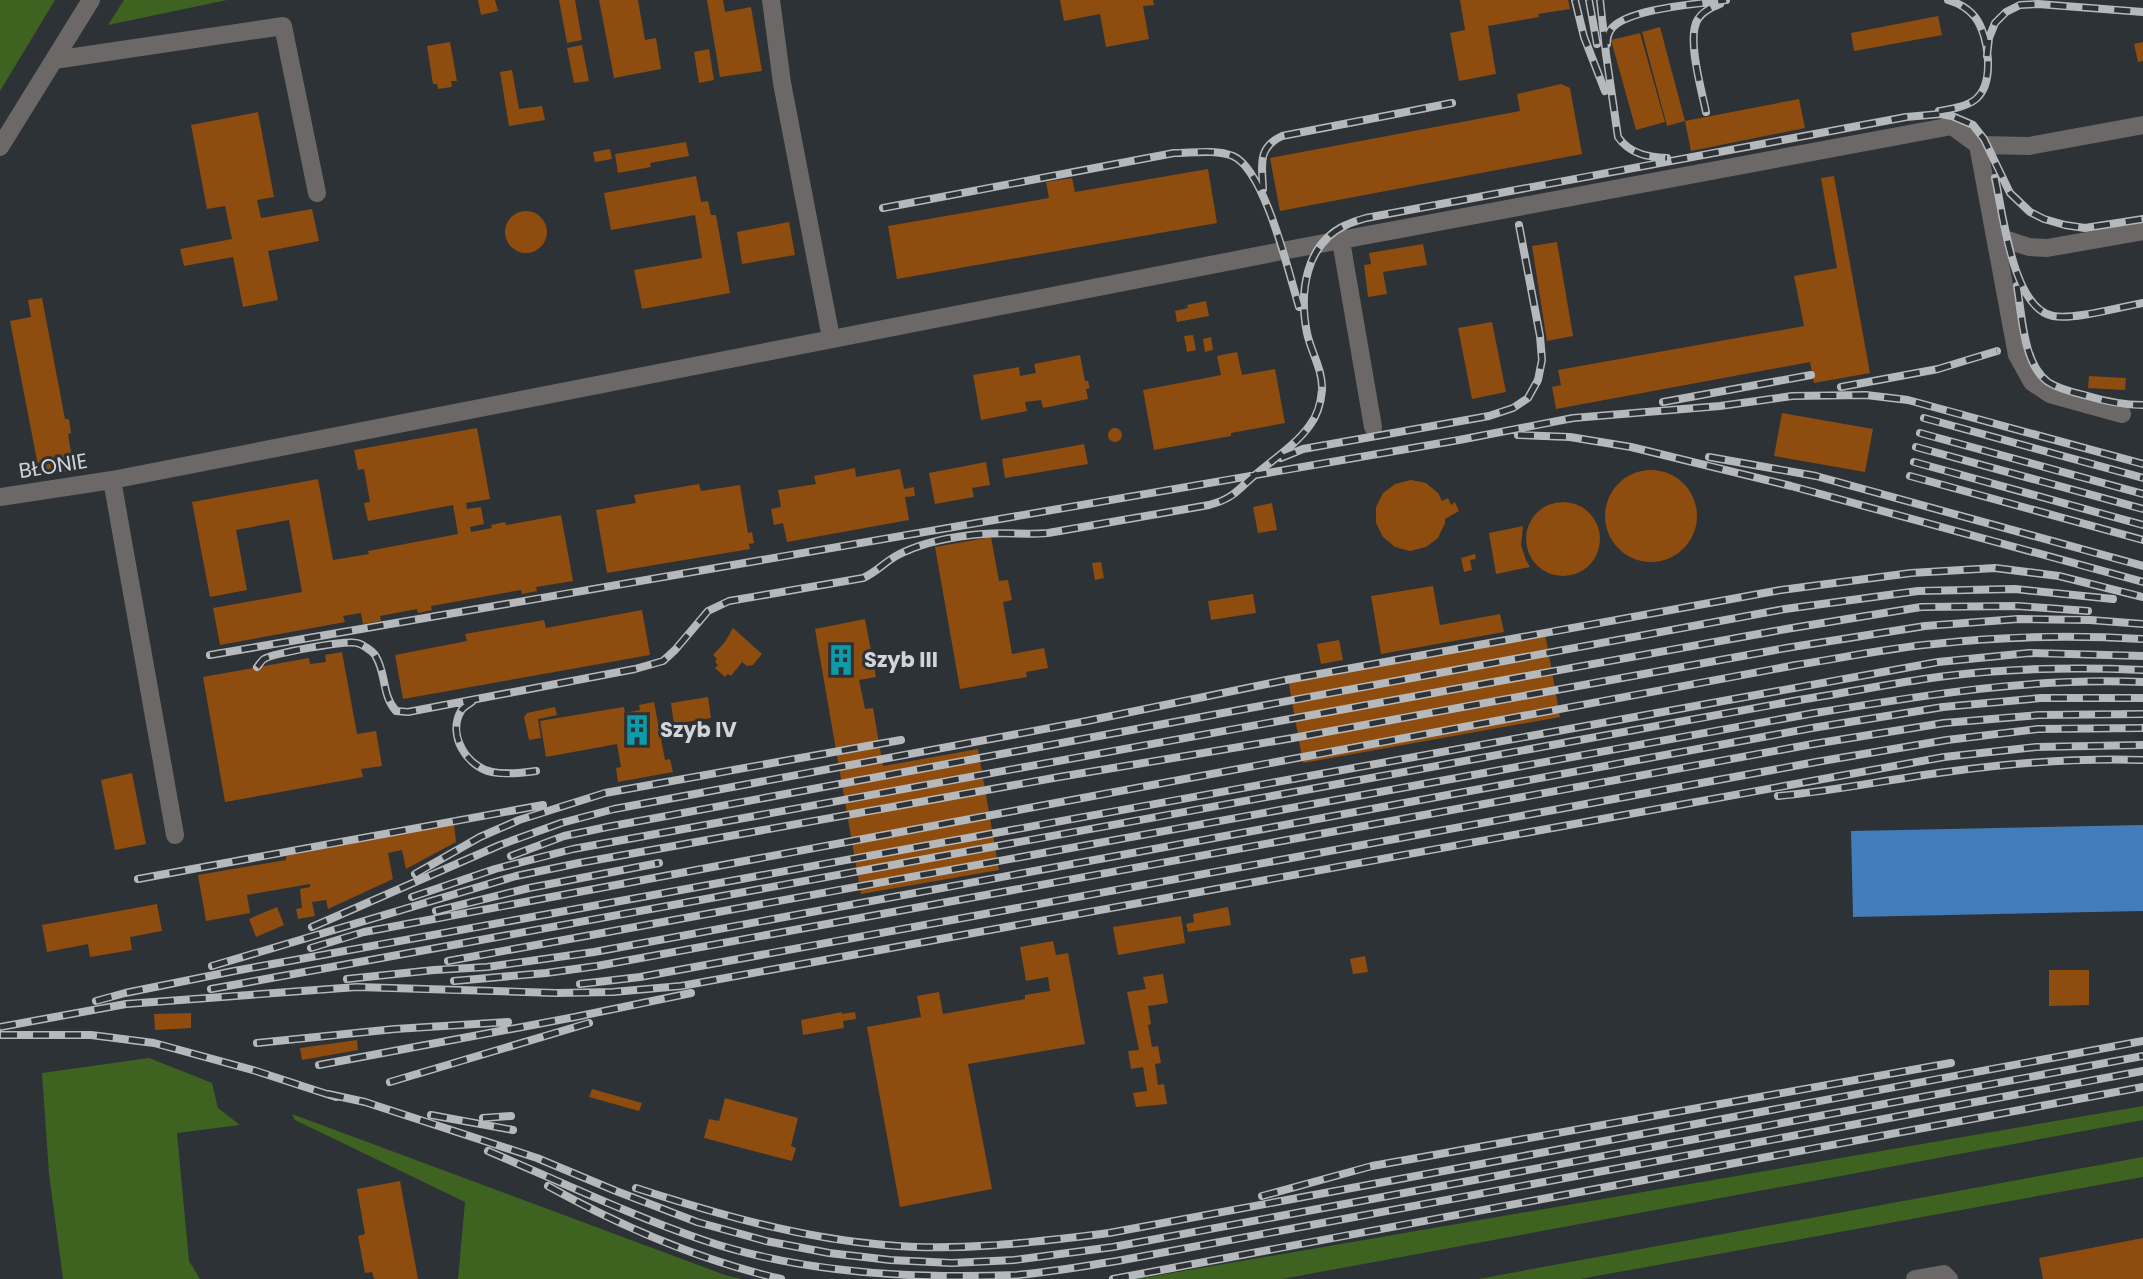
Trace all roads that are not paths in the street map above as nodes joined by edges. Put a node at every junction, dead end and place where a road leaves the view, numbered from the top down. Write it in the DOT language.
graph roads {
  1 [pos="92,0"];
  2 [pos="771,0"];
  3 [pos="54,60"];
  4 [pos="2143,125"];
  5 [pos="1978,145"];
  6 [pos="0,147"];
  7 [pos="317,193"];
  8 [pos="2143,231"];
  9 [pos="1995,236"];
  10 [pos="1341,241"];
  11 [pos="831,338"];
  12 [pos="2122,414"];
  13 [pos="1373,427"];
  14 [pos="112,480"];
  15 [pos="0,497"];
  16 [pos="176,835"];
  17 [pos="1915,1279"];
  18 [pos="1950,1279"];
  1 -- 3 [label="street"];
  2 -- 11 [label="street"];
  3 -- 6 [label="street"];
  3 -- 7 [label="street"];
  4 -- 5 [label="street"];
  5 -- 9 [label="street"];
  5 -- 10 [label="street, BŁONIE"];
  8 -- 9 [label="street"];
  9 -- 12 [label="street"];
  10 -- 11 [label="street, BŁONIE"];
  10 -- 13 [label="street"];
  11 -- 14 [label="street, BŁONIE"];
  14 -- 15 [label="street, BŁONIE"];
  14 -- 16 [label="street"];
  17 -- 18 [label="street"];
}
